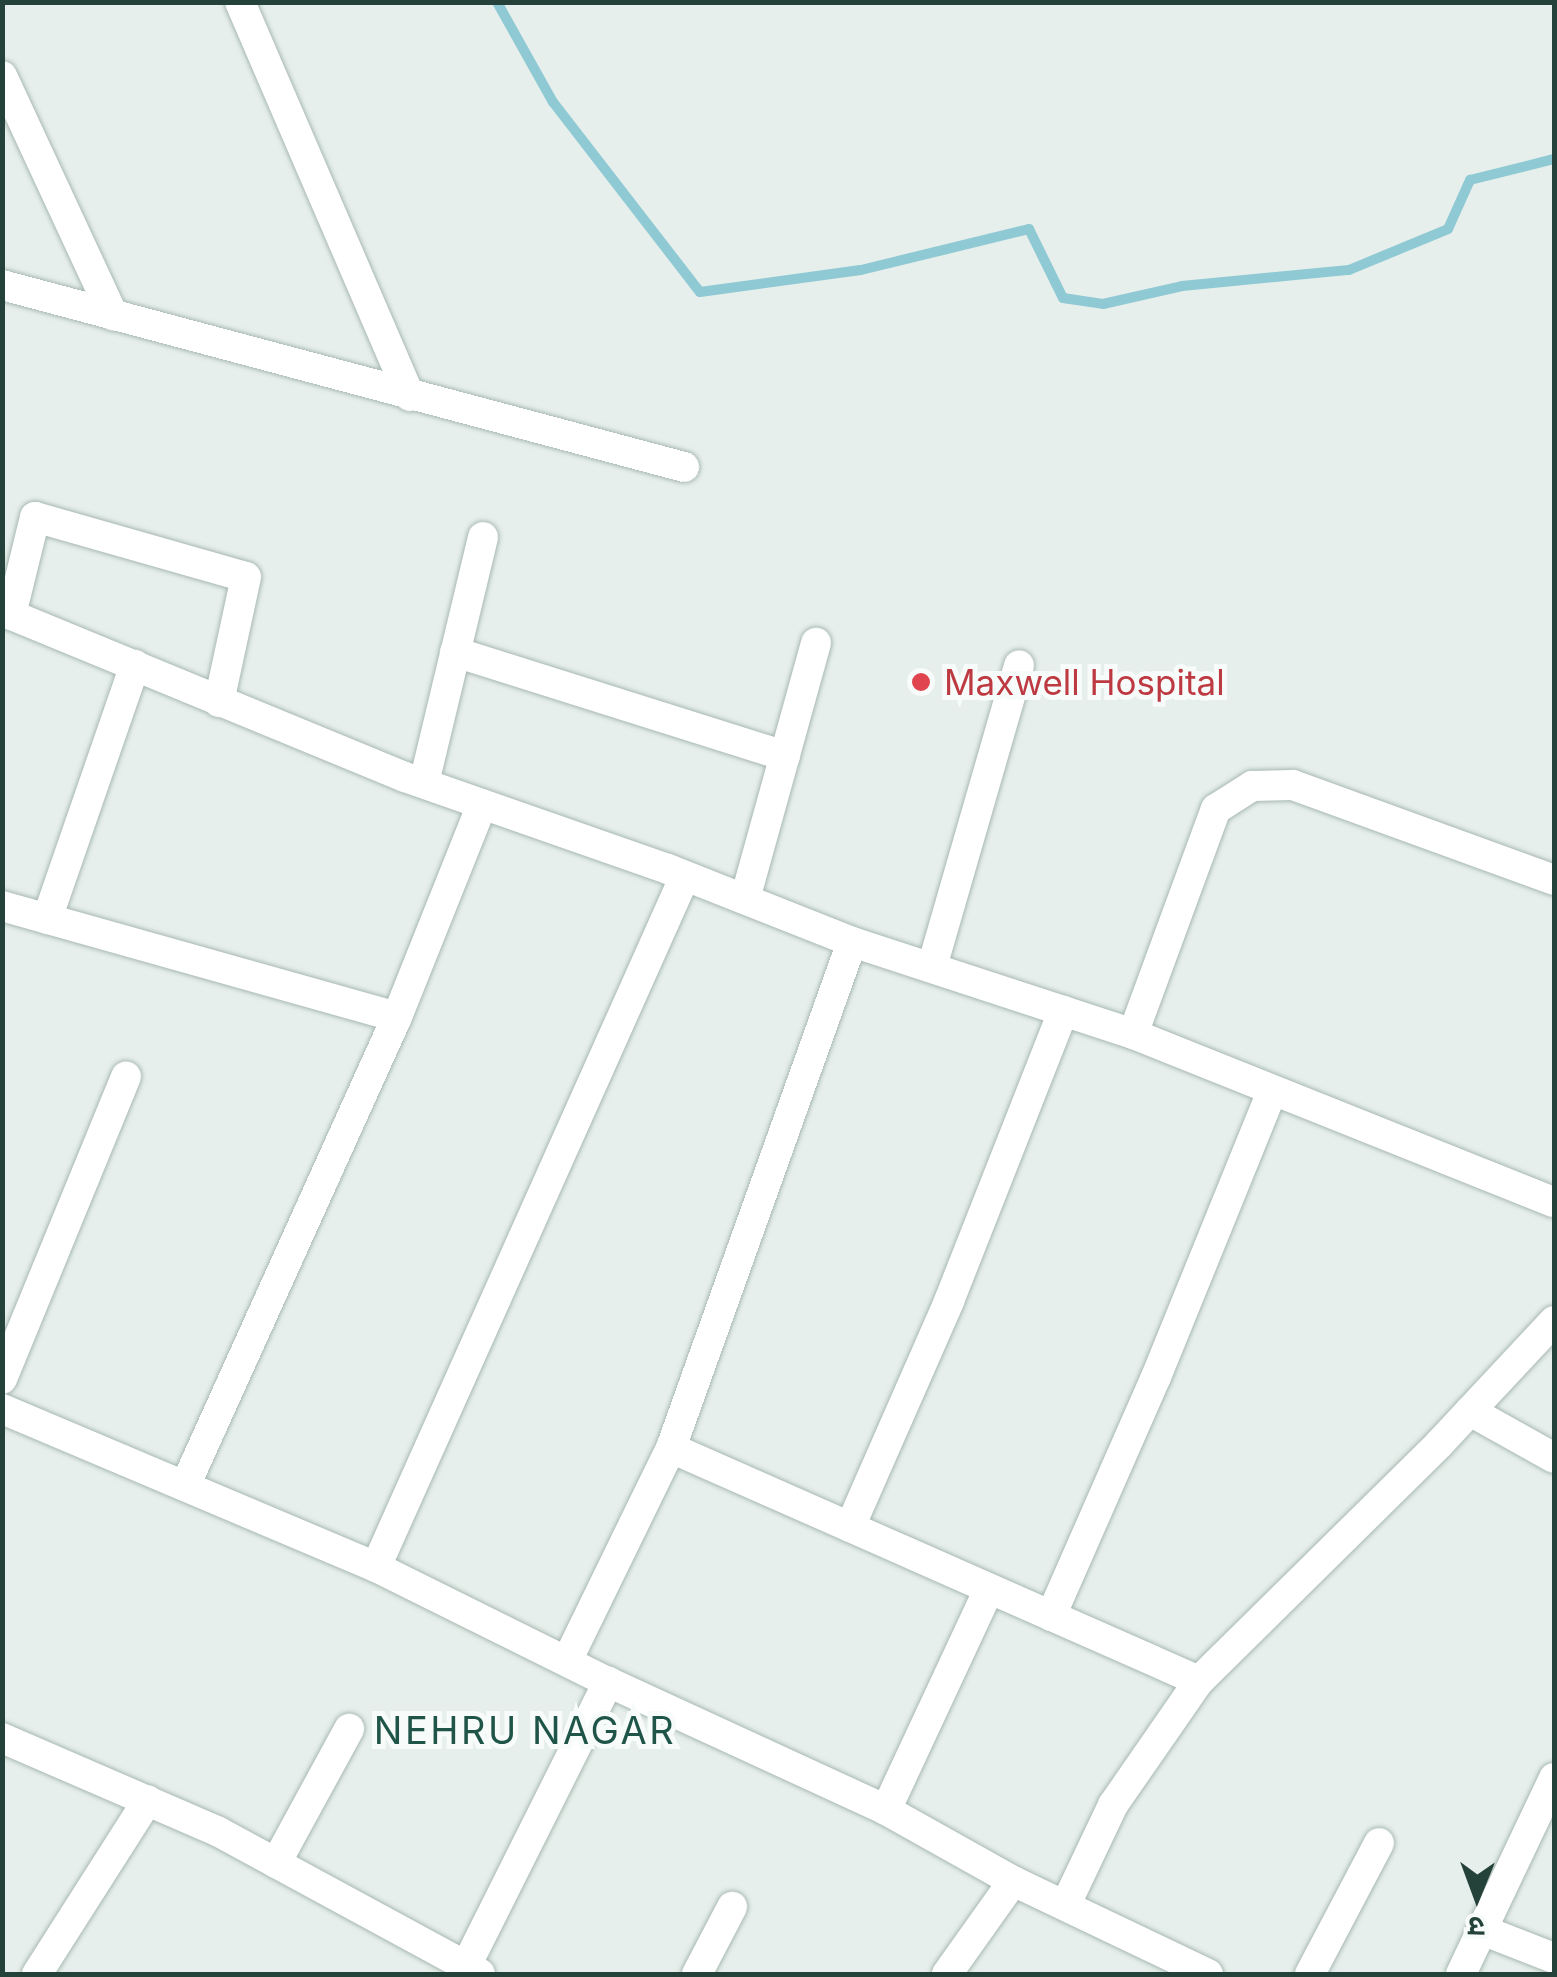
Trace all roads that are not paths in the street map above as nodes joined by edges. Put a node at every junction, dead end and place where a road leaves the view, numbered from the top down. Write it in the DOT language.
graph roads {
  1 [pos="240,2"];
  2 [pos="2,76"];
  3 [pos="2,285"];
  4 [pos="113,315"];
  5 [pos="410,396"];
  6 [pos="684,467"];
  7 [pos="483,538"];
  8 [pos="7,613"];
  9 [pos="816,643"];
  10 [pos="456,652"];
  11 [pos="1019,664"];
  12 [pos="135,665"];
  13 [pos="220,702"];
  14 [pos="784,756"];
  15 [pos="424,784"];
  16 [pos="482,804"];
  17 [pos="684,876"];
  18 [pos="1554,880"];
  19 [pos="746,900"];
  20 [pos="2,906"];
  21 [pos="47,918"];
  22 [pos="852,942"];
  23 [pos="932,967"];
  24 [pos="1063,1011"];
  25 [pos="397,1018"];
  26 [pos="1133,1034"];
  27 [pos="126,1076"];
  28 [pos="1272,1091"];
  29 [pos="1554,1202"];
  30 [pos="1554,1321"];
  31 [pos="2,1380"];
  32 [pos="2,1408"];
  33 [pos="1470,1411"];
  34 [pos="671,1448"];
  35 [pos="1554,1458"];
  36 [pos="185,1486"];
  37 [pos="850,1527"];
  38 [pos="376,1567"];
  39 [pos="990,1589"];
  40 [pos="1051,1616"];
  41 [pos="567,1661"];
  42 [pos="608,1682"];
  43 [pos="1200,1682"];
  44 [pos="349,1729"];
  45 [pos="2,1738"];
  46 [pos="1554,1778"];
  47 [pos="148,1800"];
  48 [pos="886,1810"];
  49 [pos="1379,1843"];
  50 [pos="276,1863"];
  51 [pos="1013,1881"];
  52 [pos="1066,1904"];
  53 [pos="732,1906"];
  54 [pos="1482,1930"];
  55 [pos="1554,1958"];
  56 [pos="473,1970"];
  57 [pos="37,1974"];
  58 [pos="697,1974"];
  59 [pos="948,1974"];
  60 [pos="1208,1974"];
  61 [pos="1310,1974"];
  62 [pos="1462,1974"];
  1 -- 5 [label="street"];
  2 -- 4 [label="street"];
  3 -- 4 [label="street"];
  4 -- 5 [label="street"];
  5 -- 6 [label="street"];
  7 -- 10 [label="street"];
  8 -- 12 [label="street"];
  8 -- 13 [label="street"];
  9 -- 14 [label="street"];
  10 -- 14 [label="street"];
  10 -- 15 [label="street"];
  11 -- 23 [label="street"];
  12 -- 13 [label="street"];
  12 -- 21 [label="street"];
  13 -- 15 [label="street"];
  14 -- 19 [label="street"];
  15 -- 16 [label="street"];
  16 -- 17 [label="street"];
  16 -- 25 [label="street"];
  17 -- 19 [label="street"];
  17 -- 38 [label="street"];
  18 -- 26 [label="street"];
  19 -- 22 [label="street"];
  20 -- 21 [label="street"];
  21 -- 25 [label="street"];
  22 -- 23 [label="street"];
  22 -- 34 [label="street"];
  23 -- 24 [label="street"];
  24 -- 26 [label="street"];
  24 -- 37 [label="street"];
  25 -- 36 [label="street"];
  26 -- 28 [label="street"];
  27 -- 31 [label="street"];
  28 -- 29 [label="street"];
  28 -- 40 [label="street"];
  30 -- 33 [label="street"];
  32 -- 36 [label="street"];
  33 -- 35 [label="street"];
  33 -- 43 [label="street"];
  34 -- 37 [label="street"];
  34 -- 41 [label="street"];
  36 -- 38 [label="street"];
  37 -- 39 [label="street"];
  38 -- 41 [label="street"];
  39 -- 40 [label="street"];
  39 -- 48 [label="street"];
  40 -- 43 [label="street"];
  41 -- 42 [label="street"];
  42 -- 48 [label="street"];
  42 -- 56 [label="street"];
  43 -- 52 [label="street"];
  44 -- 50 [label="street"];
  45 -- 47 [label="street"];
  46 -- 54 [label="street"];
  47 -- 50 [label="street"];
  47 -- 57 [label="street"];
  48 -- 51 [label="street"];
  49 -- 61 [label="street"];
  50 -- 56 [label="street"];
  51 -- 52 [label="street"];
  51 -- 59 [label="street"];
  52 -- 60 [label="street"];
  53 -- 58 [label="street"];
  54 -- 55 [label="street"];
  54 -- 62 [label="street"];
}
